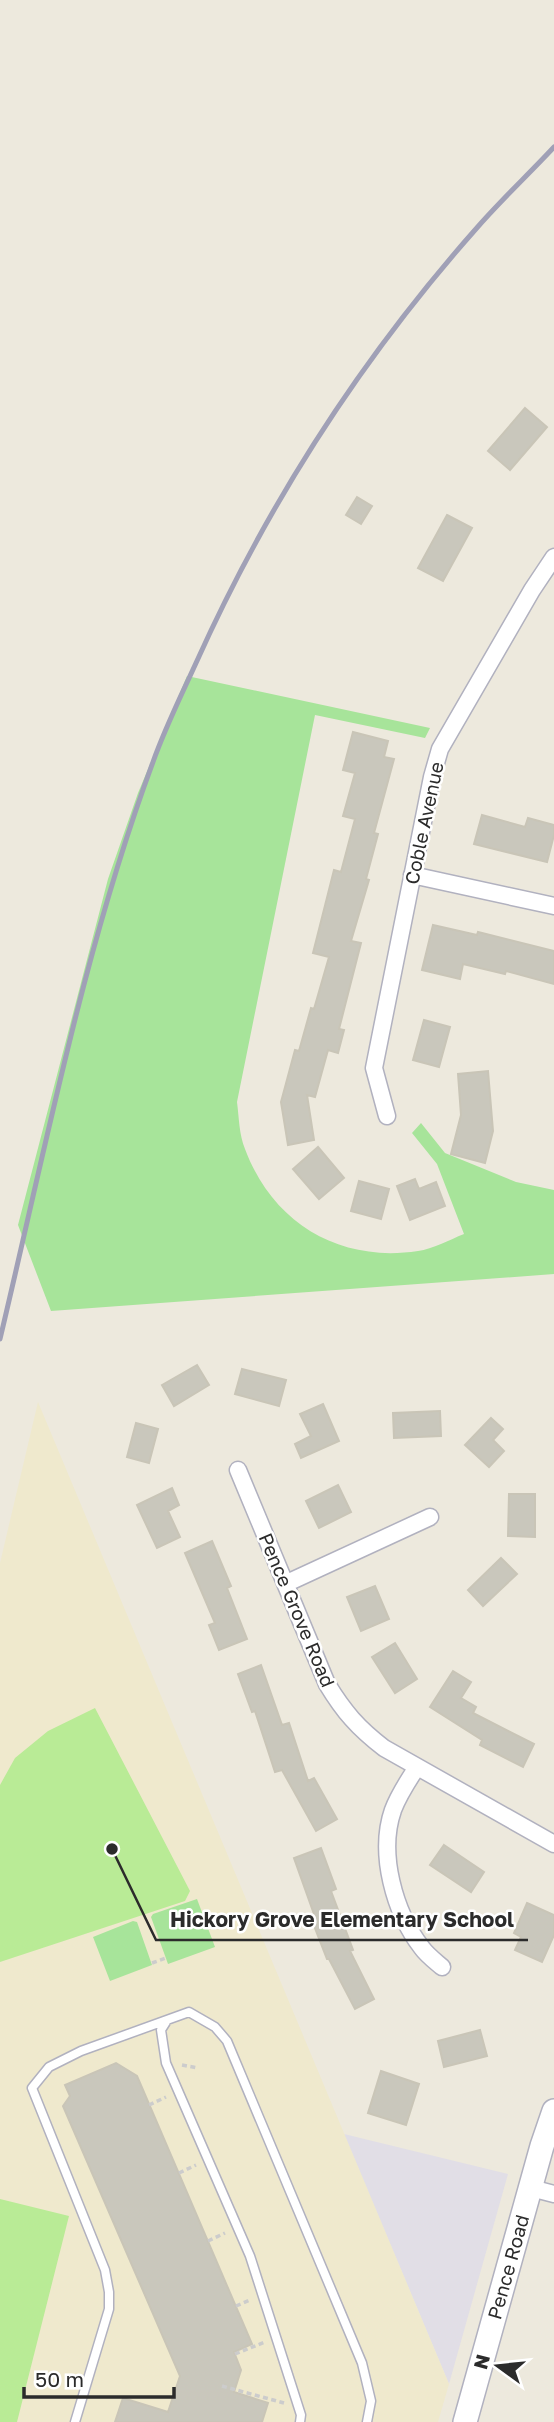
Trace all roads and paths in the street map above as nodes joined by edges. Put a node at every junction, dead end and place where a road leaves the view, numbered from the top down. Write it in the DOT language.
graph roads {
  1 [pos="554,557"];
  2 [pos="412,875"];
  3 [pos="554,906"];
  4 [pos="387,1116"];
  5 [pos="238,1470"];
  6 [pos="430,1517"];
  7 [pos="287,1583"];
  8 [pos="417,1767"];
  9 [pos="554,1844"];
  10 [pos="166,1958"];
  11 [pos="152,1964"];
  12 [pos="442,1966"];
  13 [pos="166,2022"];
  14 [pos="171,2095"];
  15 [pos="149,2105"];
  16 [pos="554,2111"];
  17 [pos="201,2163"];
  18 [pos="178,2173"];
  19 [pos="531,2188"];
  20 [pos="554,2194"];
  21 [pos="230,2231"];
  22 [pos="208,2241"];
  23 [pos="254,2299"];
  24 [pos="236,2306"];
  25 [pos="267,2341"];
  26 [pos="235,2354"];
  27 [pos="222,2386"];
  28 [pos="286,2404"];
  29 [pos="75,2422"];
  30 [pos="300,2422"];
  31 [pos="367,2422"];
  32 [pos="466,2422"];
  1 -- 2 [label="street, Coble Avenue"];
  2 -- 3 [label="street"];
  2 -- 4 [label="street, Coble Avenue"];
  5 -- 7 [label="street, Pence Grove Road"];
  6 -- 7 [label="street"];
  7 -- 8 [label="street, Pence Grove Road"];
  8 -- 9 [label="street, Pence Grove Road"];
  8 -- 12 [label="street"];
  10 -- 11 [label="path"];
  13 -- 29 [label="lane"];
  13 -- 30 [label="lane"];
  13 -- 31 [label="lane"];
  14 -- 15 [label="path"];
  16 -- 19 [label="street, Pence Road"];
  17 -- 18 [label="path"];
  19 -- 20 [label="street"];
  19 -- 32 [label="street, Pence Road"];
  21 -- 22 [label="path"];
  23 -- 24 [label="path"];
  25 -- 26 [label="path"];
  27 -- 28 [label="path"];
}
